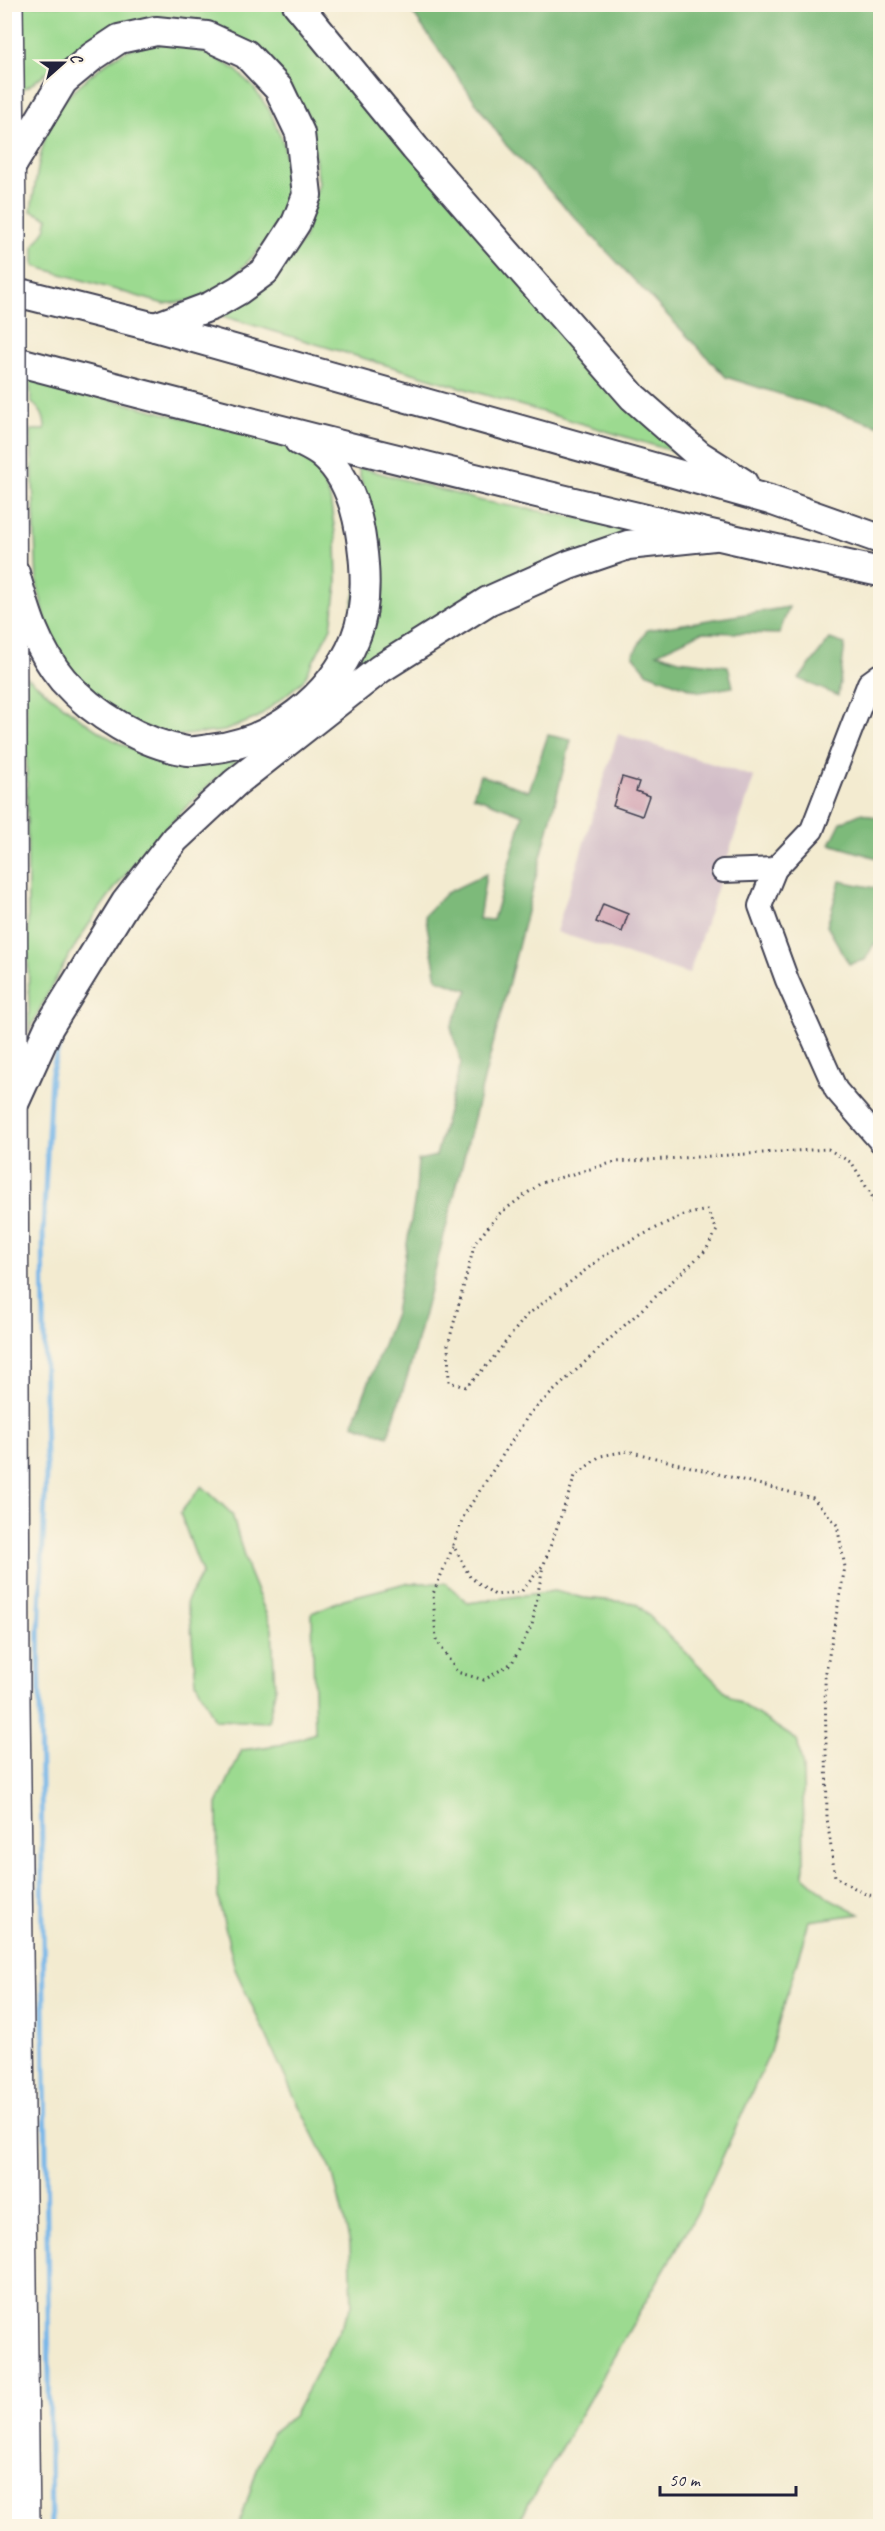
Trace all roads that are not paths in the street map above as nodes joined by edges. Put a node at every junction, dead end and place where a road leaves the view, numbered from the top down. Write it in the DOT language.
graph roads {
  1 [pos="6,4"];
  2 [pos="297,4"];
  3 [pos="8,172"];
  4 [pos="4,289"];
  5 [pos="155,327"];
  6 [pos="4,358"];
  7 [pos="285,432"];
  8 [pos="770,500"];
  9 [pos="714,536"];
  10 [pos="880,538"];
  11 [pos="9,556"];
  12 [pos="880,572"];
  13 [pos="880,675"];
  14 [pos="775,870"];
  15 [pos="723,871"];
  16 [pos="13,1106"];
  17 [pos="880,1141"];
  18 [pos="23,2526"];
  1 -- 3 [label="highway"];
  2 -- 8 [label="main road"];
  3 -- 5 [label="main road"];
  3 -- 11 [label="highway, bridge"];
  4 -- 5 [label="main road"];
  5 -- 8 [label="main road"];
  6 -- 7 [label="main road"];
  7 -- 9 [label="main road"];
  7 -- 11 [label="main road"];
  8 -- 10 [label="main road"];
  9 -- 12 [label="main road"];
  9 -- 16 [label="main road"];
  11 -- 16 [label="highway"];
  13 -- 14 [label="lane"];
  14 -- 15 [label="lane"];
  14 -- 17 [label="lane"];
  16 -- 18 [label="highway"];
}
